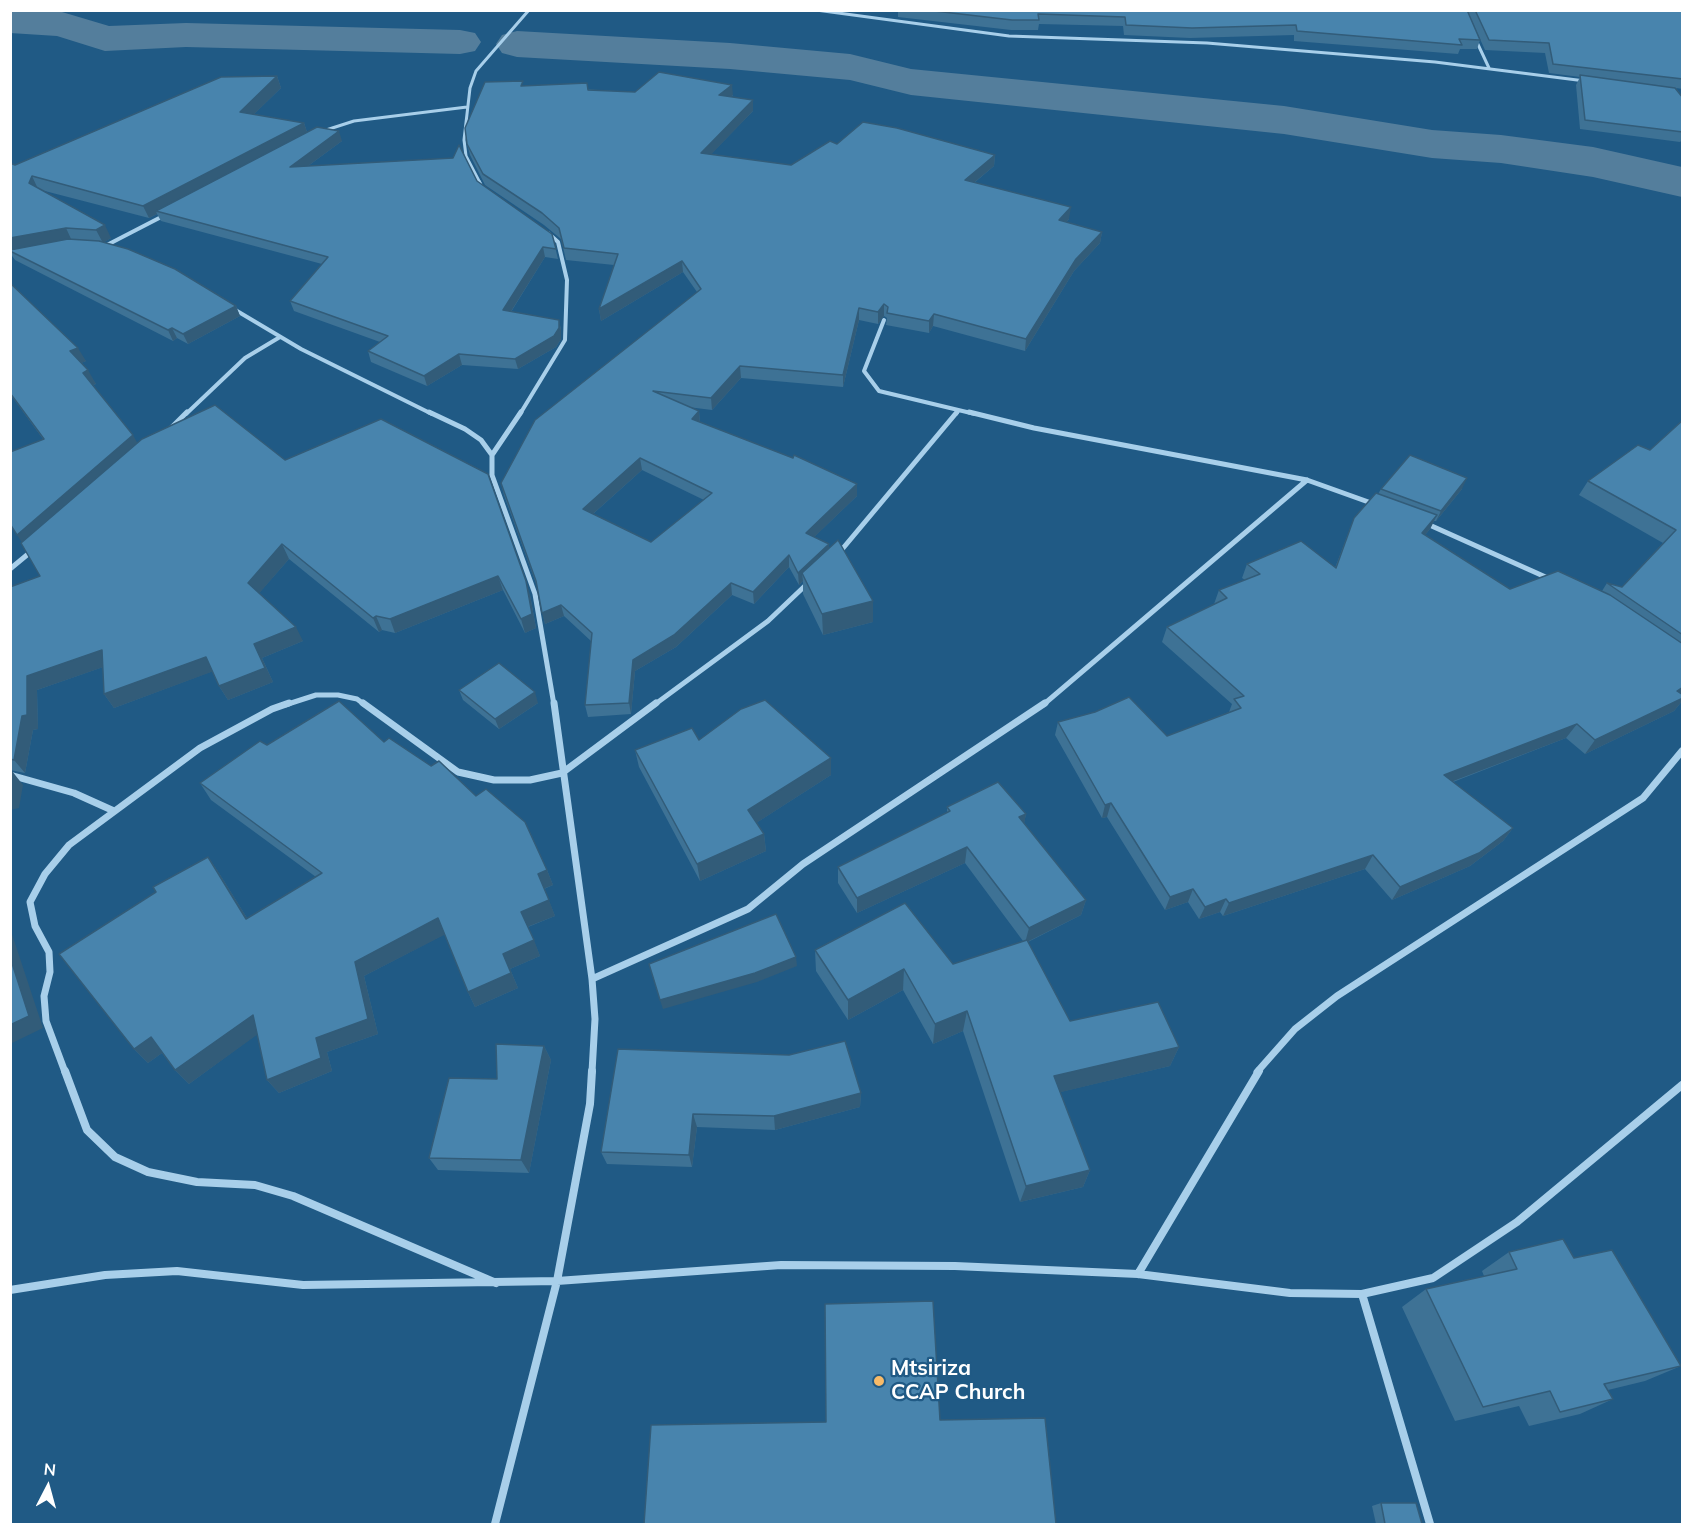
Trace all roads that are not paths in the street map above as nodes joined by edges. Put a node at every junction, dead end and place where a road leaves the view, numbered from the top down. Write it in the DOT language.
graph roads {
  1 [pos="529,10"];
  2 [pos="816,10"];
  3 [pos="1472,30"];
  4 [pos="1489,68"];
  5 [pos="1593,82"];
  6 [pos="467,107"];
  7 [pos="319,133"];
  8 [pos="489,194"];
  9 [pos="167,214"];
  10 [pos="542,228"];
  11 [pos="94,246"];
  12 [pos="105,247"];
  13 [pos="114,249"];
  14 [pos="226,304"];
  15 [pos="884,320"];
  16 [pos="280,337"];
  17 [pos="958,411"];
  18 [pos="167,431"];
  19 [pos="492,455"];
  20 [pos="1307,480"];
  21 [pos="1380,507"];
  22 [pos="1421,522"];
  23 [pos="37,547"];
  24 [pos="831,561"];
  25 [pos="10,570"];
  26 [pos="815,576"];
  27 [pos="1560,584"];
  28 [pos="1683,751"];
  29 [pos="562,773"];
  30 [pos="10,775"];
  31 [pos="114,811"];
  32 [pos="592,979"];
  33 [pos="1683,1085"];
  34 [pos="1138,1274"];
  35 [pos="557,1281"];
  36 [pos="496,1283"];
  37 [pos="10,1290"];
  38 [pos="1362,1294"];
  39 [pos="495,1524"];
  40 [pos="1430,1524"];
  1 -- 6 [label="street"];
  2 -- 4 [label="street"];
  3 -- 4 [label="street"];
  4 -- 5 [label="street"];
  6 -- 7 [label="street"];
  6 -- 8 [label="street"];
  9 -- 12 [label="street"];
  10 -- 19 [label="street"];
  11 -- 12 [label="street"];
  12 -- 13 [label="street"];
  14 -- 16 [label="street"];
  15 -- 17 [label="street"];
  16 -- 18 [label="street"];
  16 -- 19 [label="street"];
  17 -- 20 [label="street"];
  17 -- 24 [label="street"];
  19 -- 29 [label="street"];
  20 -- 21 [label="street"];
  20 -- 32 [label="street"];
  22 -- 27 [label="street"];
  23 -- 25 [label="street"];
  26 -- 29 [label="street"];
  28 -- 34 [label="street"];
  29 -- 31 [label="street"];
  29 -- 32 [label="street"];
  30 -- 31 [label="street"];
  31 -- 36 [label="street"];
  32 -- 35 [label="street"];
  33 -- 38 [label="street"];
  34 -- 35 [label="street"];
  34 -- 38 [label="street"];
  35 -- 36 [label="street"];
  35 -- 39 [label="street"];
  36 -- 37 [label="street"];
  38 -- 40 [label="street"];
}
